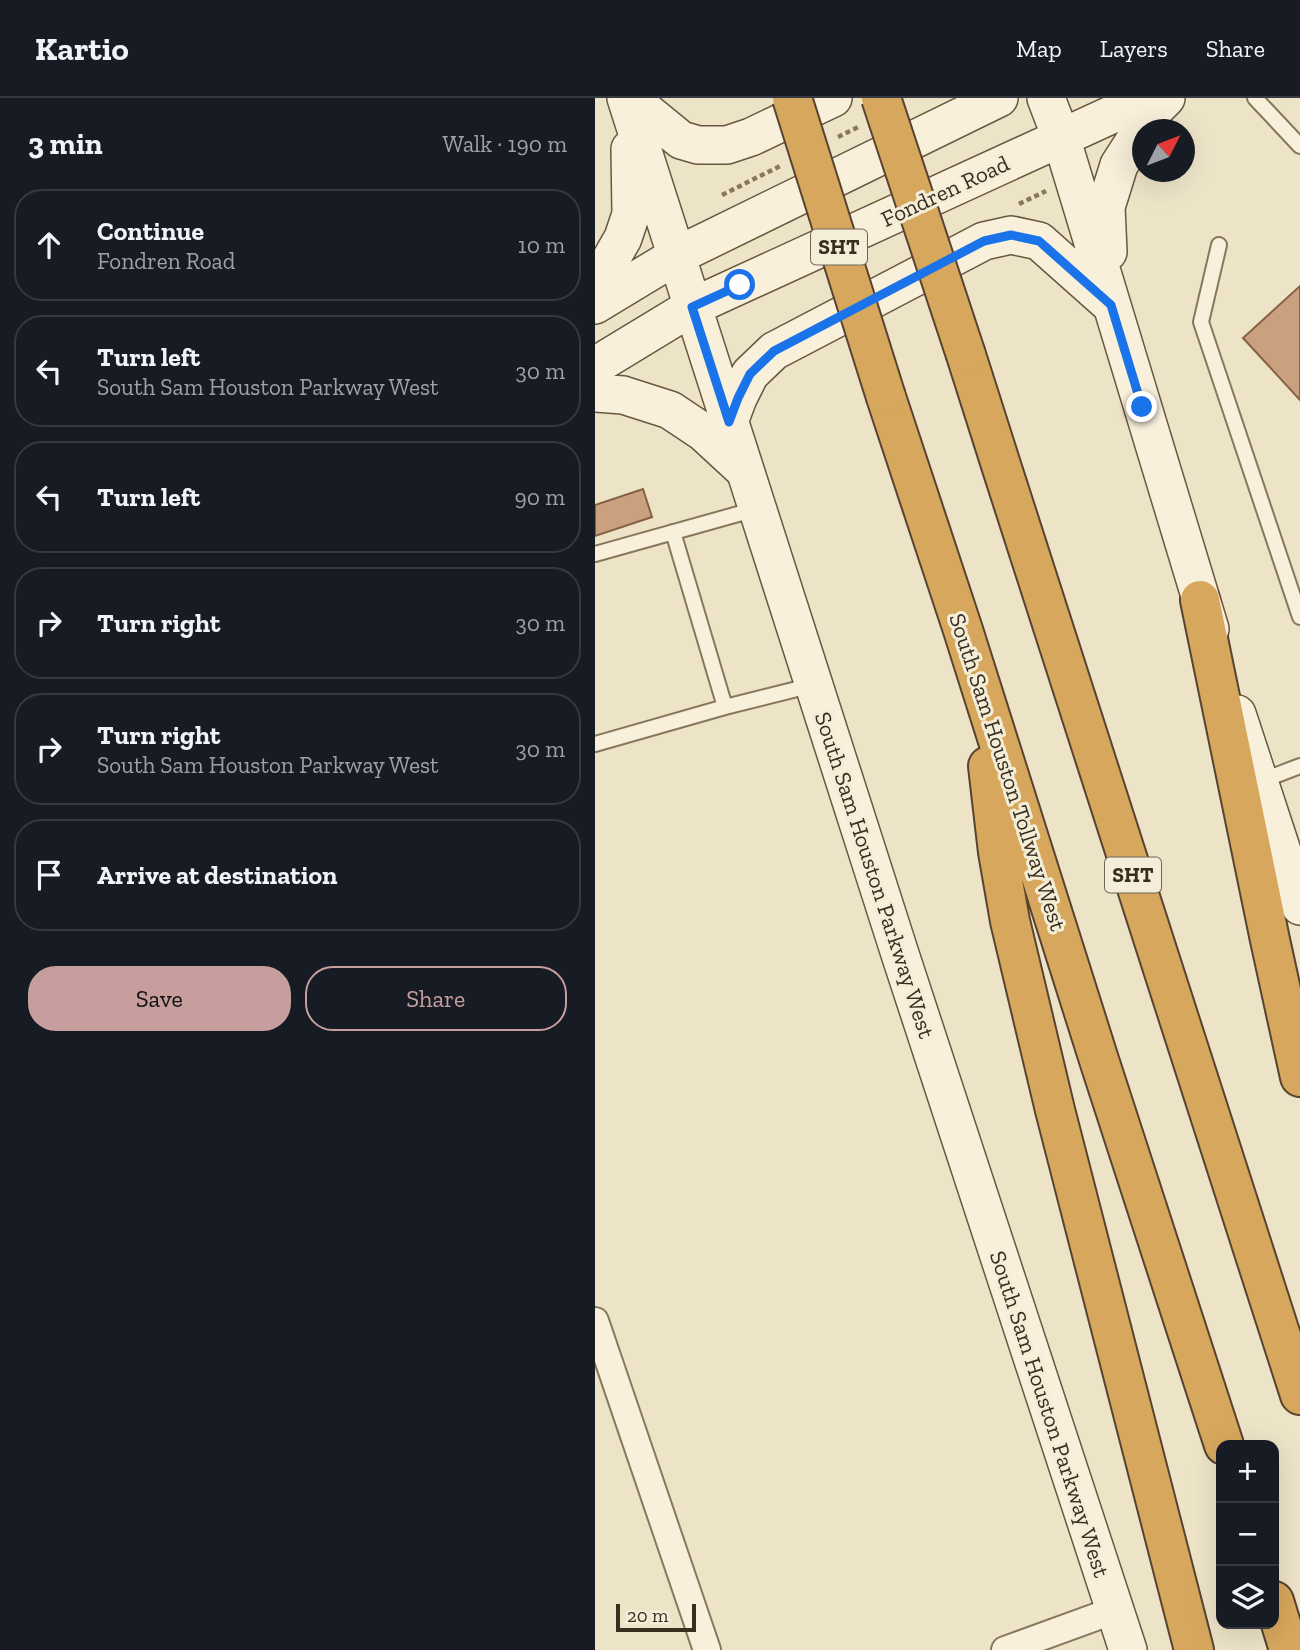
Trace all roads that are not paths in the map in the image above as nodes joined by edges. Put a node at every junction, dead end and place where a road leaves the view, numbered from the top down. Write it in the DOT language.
graph roads {
  1 [pos="792,98"];
  2 [pos="833,98"];
  3 [pos="881,98"];
  4 [pos="999,98"];
  5 [pos="1046,98"];
  6 [pos="1148,98"];
  7 [pos="1166,98"];
  8 [pos="1255,98"];
  9 [pos="628,102"];
  10 [pos="1061,137"];
  11 [pos="1300,146"];
  12 [pos="1219,245"];
  13 [pos="675,256"];
  14 [pos="595,287"];
  15 [pos="595,305"];
  16 [pos="1111,305"];
  17 [pos="692,307"];
  18 [pos="595,366"];
  19 [pos="595,393"];
  20 [pos="729,422"];
  21 [pos="744,470"];
  22 [pos="757,508"];
  23 [pos="673,532"];
  24 [pos="595,554"];
  25 [pos="1200,600"];
  26 [pos="1300,617"];
  27 [pos="963,630"];
  28 [pos="814,685"];
  29 [pos="725,707"];
  30 [pos="595,744"];
  31 [pos="1300,766"];
  32 [pos="1259,782"];
  33 [pos="1300,906"];
  34 [pos="1300,1077"];
  35 [pos="595,1321"];
  36 [pos="601,1357"];
  37 [pos="1300,1395"];
  38 [pos="1222,1440"];
  39 [pos="1115,1610"];
  40 [pos="1279,1617"];
  41 [pos="707,1650"];
  42 [pos="1005,1650"];
  43 [pos="1128,1650"];
  44 [pos="1194,1650"];
  45 [pos="1289,1650"];
  1 -- 27 [label="highway, South Sam Houston Tollway West / SHT, bridge"];
  2 -- 9 [label="main road"];
  3 -- 37 [label="highway, SHT, bridge"];
  4 -- 13 [label="main road"];
  5 -- 10 [label="main road"];
  6 -- 10 [label="main road, Fondren Road"];
  7 -- 16 [label="main road"];
  8 -- 11 [label="lane"];
  9 -- 13 [label="main road, South Sam Houston Parkway West"];
  9 -- 14 [label="main road"];
  10 -- 16 [label="main road"];
  10 -- 17 [label="main road, Fondren Road"];
  12 -- 26 [label="lane"];
  13 -- 15 [label="main road"];
  13 -- 17 [label="main road, South Sam Houston Parkway West"];
  16 -- 20 [label="main road"];
  16 -- 25 [label="main road"];
  17 -- 18 [label="main road, Fondren Road"];
  17 -- 20 [label="main road, South Sam Houston Parkway West"];
  19 -- 21 [label="main road"];
  20 -- 21 [label="main road, South Sam Houston Parkway West"];
  21 -- 22 [label="main road, South Sam Houston Parkway West"];
  22 -- 23 [label="lane"];
  22 -- 28 [label="main road, South Sam Houston Parkway West"];
  23 -- 24 [label="lane"];
  23 -- 29 [label="lane"];
  25 -- 32 [label="main road"];
  25 -- 34 [label="highway"];
  27 -- 38 [label="highway, South Sam Houston Tollway West / SHT"];
  27 -- 44 [label="highway"];
  28 -- 29 [label="lane"];
  28 -- 39 [label="main road, South Sam Houston Parkway West"];
  29 -- 30 [label="lane"];
  31 -- 32 [label="lane"];
  32 -- 33 [label="main road"];
  35 -- 36 [label="street"];
  36 -- 41 [label="street"];
  39 -- 42 [label="street"];
  39 -- 43 [label="main road, South Sam Houston Parkway West"];
  40 -- 45 [label="highway"];
}
